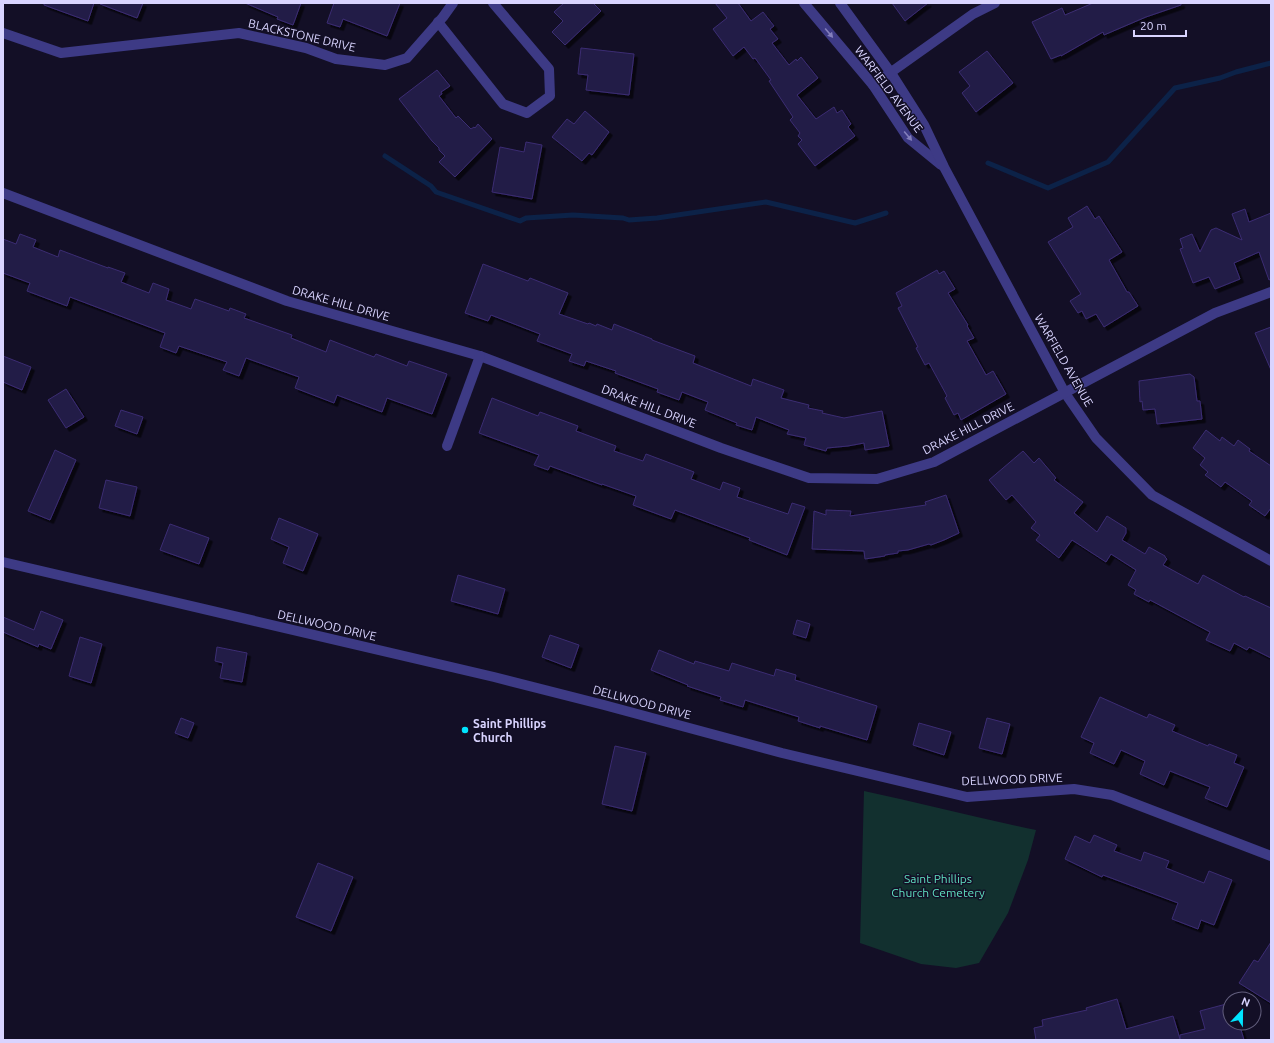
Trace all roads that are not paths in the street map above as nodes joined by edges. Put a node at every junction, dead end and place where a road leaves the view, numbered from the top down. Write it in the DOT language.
graph roads {
  1 [pos="453,3"];
  2 [pos="493,3"];
  3 [pos="804,3"];
  4 [pos="840,3"];
  5 [pos="995,3"];
  6 [pos="438,22"];
  7 [pos="3,33"];
  8 [pos="891,73"];
  9 [pos="873,85"];
  10 [pos="944,167"];
  11 [pos="3,193"];
  12 [pos="1271,292"];
  13 [pos="480,356"];
  14 [pos="1065,393"];
  15 [pos="447,446"];
  16 [pos="1271,561"];
  17 [pos="3,562"];
  18 [pos="1271,856"];
  1 -- 6 [label="street, BLACKSTONE DRIVE"];
  2 -- 6 [label="street"];
  3 -- 9 [label="street, WARFIELD AVENUE, one-way"];
  4 -- 8 [label="street, WARFIELD AVENUE"];
  5 -- 8 [label="street"];
  6 -- 7 [label="street, BLACKSTONE DRIVE"];
  8 -- 9 [label="street"];
  8 -- 10 [label="street, WARFIELD AVENUE"];
  9 -- 10 [label="street, WARFIELD AVENUE, one-way"];
  10 -- 14 [label="street, WARFIELD AVENUE"];
  11 -- 13 [label="street, DRAKE HILL DRIVE"];
  12 -- 14 [label="street, DRAKE HILL DRIVE"];
  13 -- 14 [label="street, DRAKE HILL DRIVE"];
  13 -- 15 [label="street"];
  14 -- 16 [label="street, WARFIELD AVENUE"];
  17 -- 18 [label="street, DELLWOOD DRIVE"];
}
